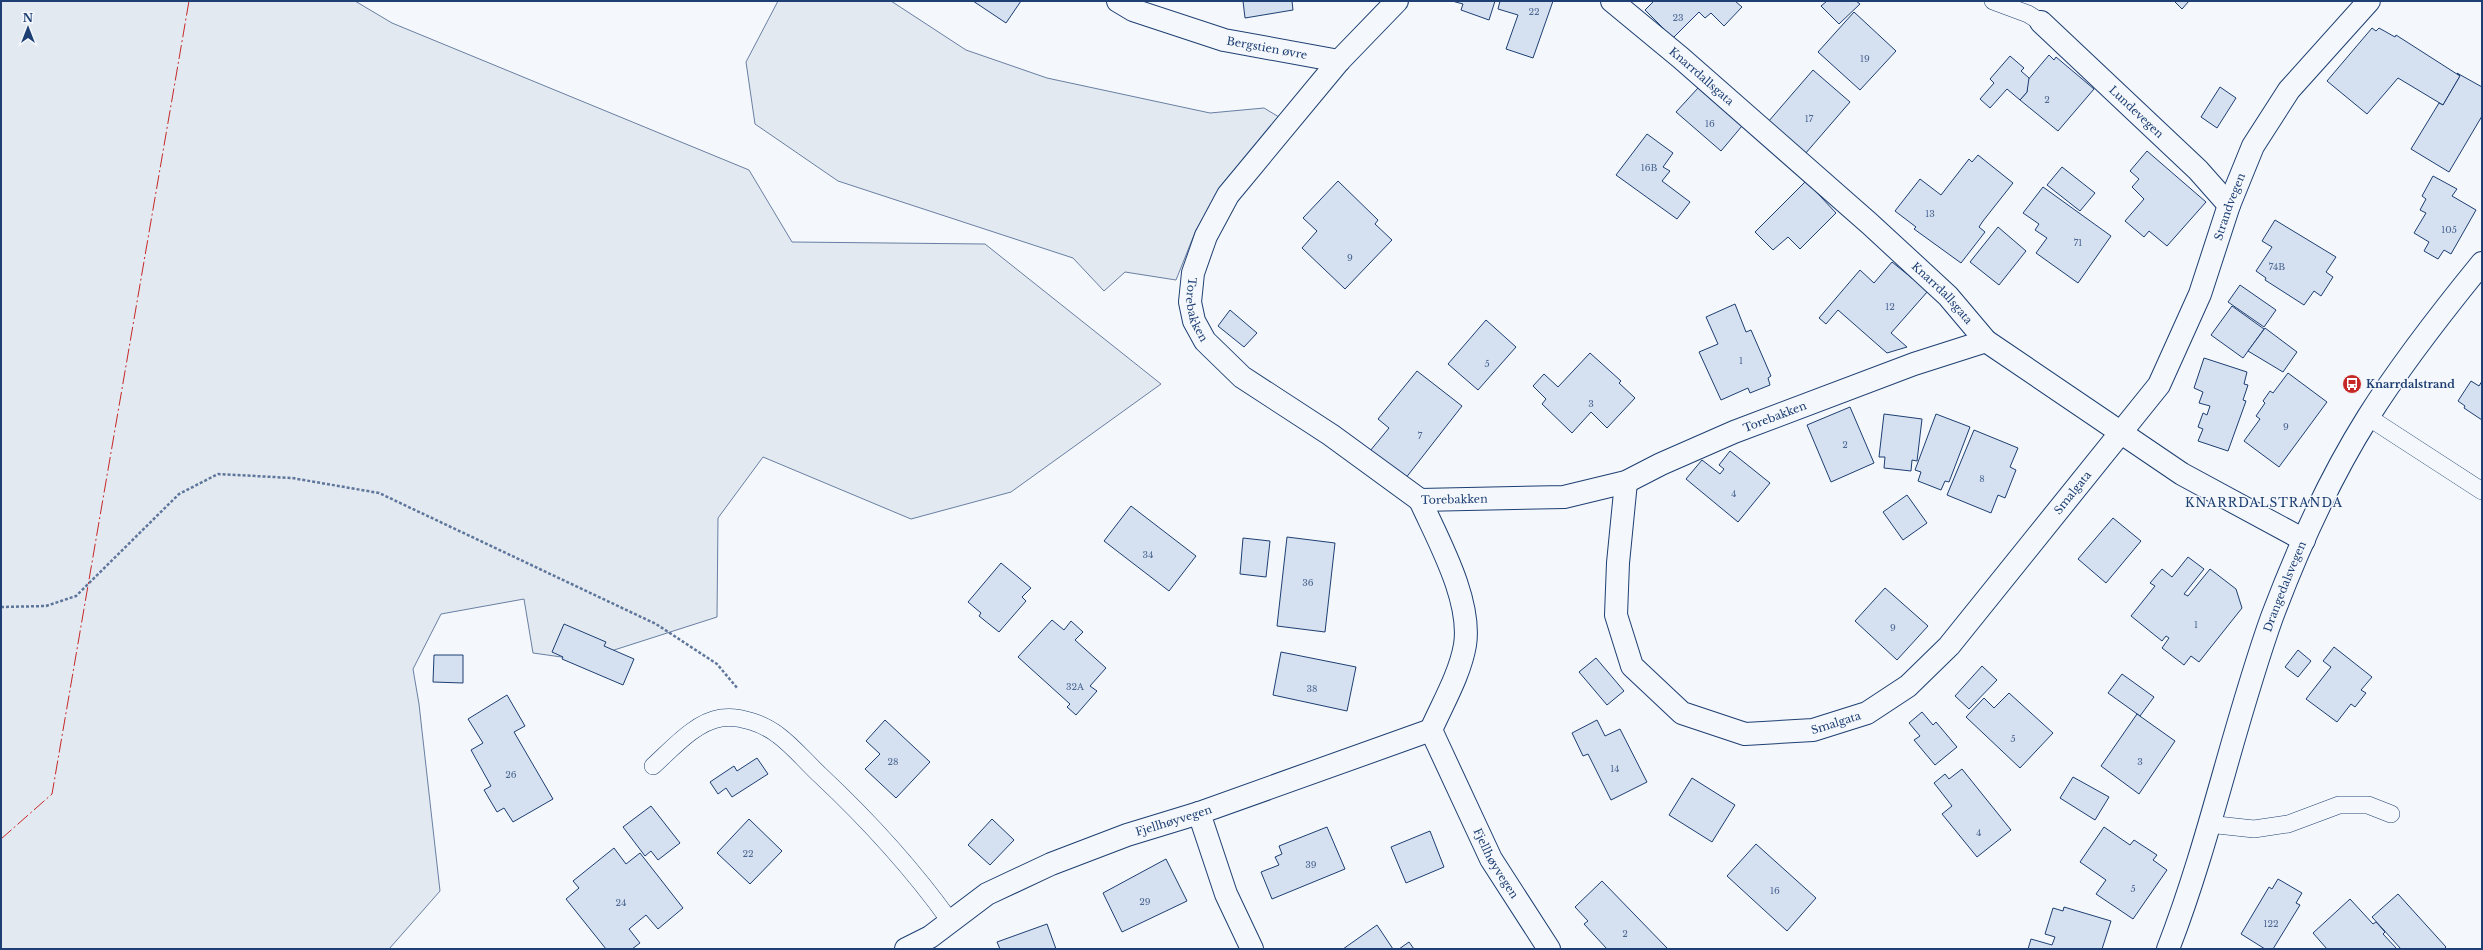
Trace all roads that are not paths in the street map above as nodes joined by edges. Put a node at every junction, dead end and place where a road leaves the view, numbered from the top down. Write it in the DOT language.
graph roads {
  1 [pos="1118,1"];
  2 [pos="1397,1"];
  3 [pos="1612,1"];
  4 [pos="1993,1"];
  5 [pos="2369,1"];
  6 [pos="2041,22"];
  7 [pos="1339,62"];
  8 [pos="2229,205"];
  9 [pos="2482,263"];
  10 [pos="1986,341"];
  11 [pos="2368,417"];
  12 [pos="2123,433"];
  13 [pos="1626,482"];
  14 [pos="2482,492"];
  15 [pos="1420,500"];
  16 [pos="2304,540"];
  17 [pos="1431,730"];
  18 [pos="653,766"];
  19 [pos="1199,813"];
  20 [pos="2391,814"];
  21 [pos="2208,824"];
  22 [pos="950,921"];
  23 [pos="931,943"];
  24 [pos="906,949"];
  25 [pos="1252,949"];
  26 [pos="1549,949"];
  27 [pos="2168,949"];
  1 -- 7 [label="street, Bergstien øvre"];
  2 -- 7 [label="street"];
  3 -- 10 [label="street, Knarrdallsgata"];
  4 -- 6 [label="lane"];
  5 -- 8 [label="street, Strandvegen"];
  6 -- 8 [label="street, Lundevegen"];
  7 -- 15 [label="street, Torebakken"];
  8 -- 12 [label="street, Strandvegen"];
  9 -- 11 [label="street, Drangedalsvegen"];
  10 -- 12 [label="street, Knarrdallsgata"];
  10 -- 13 [label="street, Torebakken"];
  11 -- 14 [label="lane"];
  11 -- 16 [label="street, Drangedalsvegen"];
  12 -- 13 [label="street, Smalgata"];
  12 -- 16 [label="street, Knarrdallsgata"];
  13 -- 15 [label="street, Torebakken"];
  15 -- 17 [label="street"];
  16 -- 21 [label="street, Drangedalsvegen"];
  17 -- 19 [label="street, Fjellhøyvegen"];
  17 -- 26 [label="street, Fjellhøyvegen"];
  18 -- 22 [label="lane"];
  19 -- 22 [label="street, Fjellhøyvegen"];
  19 -- 25 [label="street"];
  20 -- 21 [label="lane"];
  21 -- 27 [label="street, Drangedalsvegen"];
  22 -- 23 [label="street, Fjellhøyvegen"];
  23 -- 24 [label="street, Fjellhøyvegen"];
}
